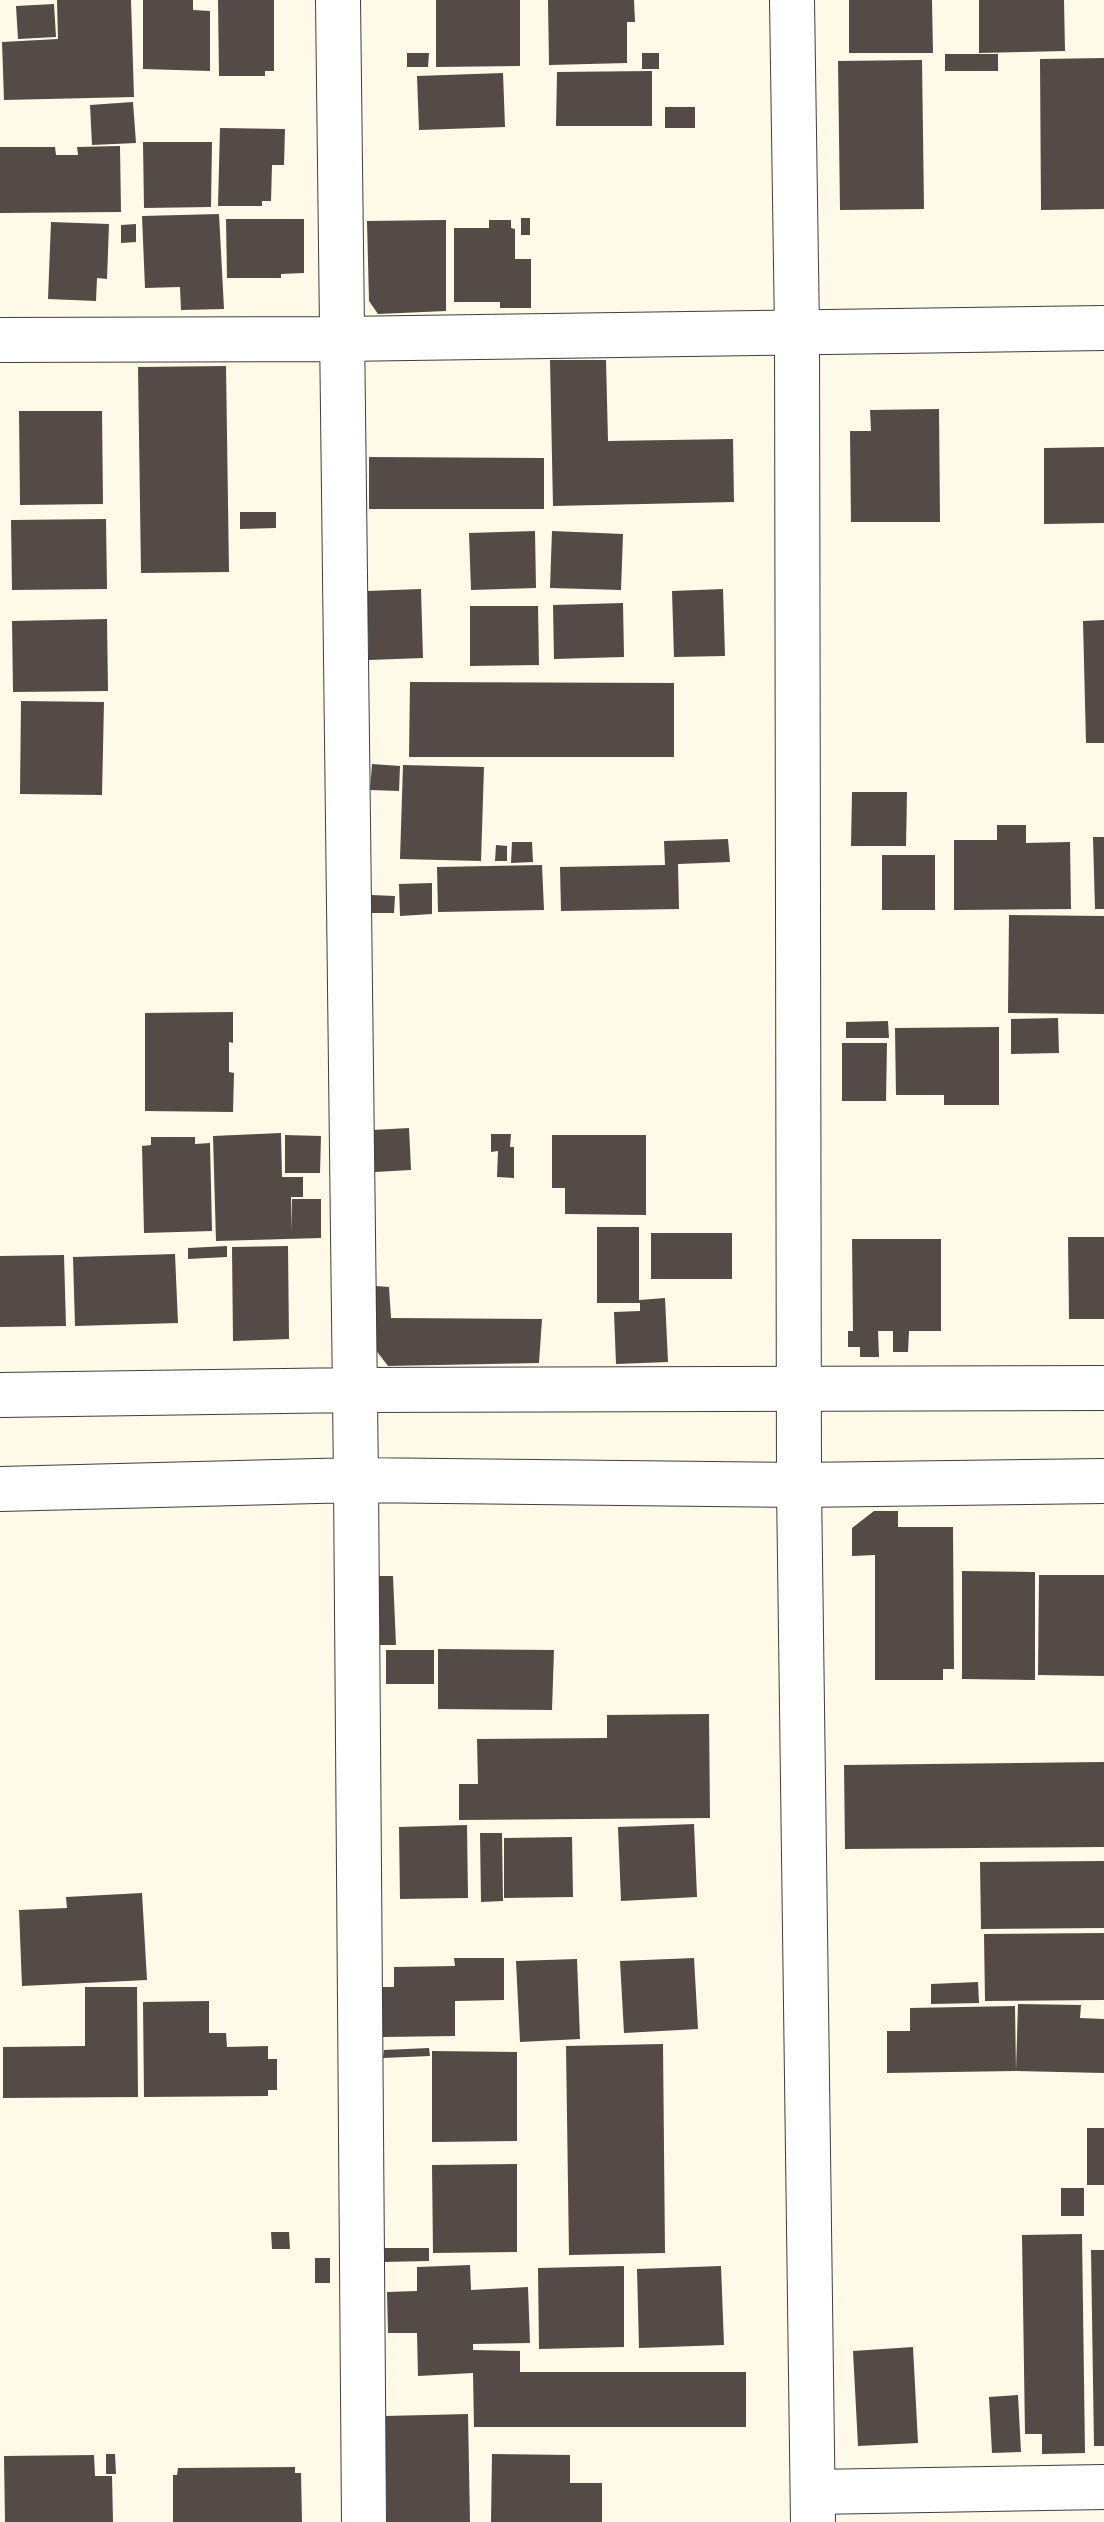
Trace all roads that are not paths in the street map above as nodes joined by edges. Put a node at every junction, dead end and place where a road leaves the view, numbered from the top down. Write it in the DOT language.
graph roads {
  1 [pos="338,0"];
  2 [pos="792,0"];
  3 [pos="1104,328"];
  4 [pos="797,331"];
  5 [pos="341,339"];
  6 [pos="0,340"];
  7 [pos="1104,1388"];
  8 [pos="354,1390"];
  9 [pos="799,1390"];
  10 [pos="0,1395"];
  11 [pos="356,1480"];
  12 [pos="1104,1481"];
  13 [pos="799,1485"];
  14 [pos="0,1489"];
  15 [pos="1104,2487"];
  16 [pos="813,2507"];
  17 [pos="364,2522"];
  1 -- 5 [label="street"];
  2 -- 4 [label="street"];
  3 -- 4 [label="street"];
  4 -- 5 [label="street"];
  4 -- 9 [label="street"];
  5 -- 6 [label="street"];
  5 -- 8 [label="street"];
  7 -- 9 [label="street"];
  8 -- 9 [label="street"];
  8 -- 10 [label="street"];
  8 -- 11 [label="street"];
  9 -- 13 [label="street"];
  11 -- 13 [label="street"];
  11 -- 14 [label="street"];
  11 -- 17 [label="street"];
  12 -- 13 [label="street"];
  13 -- 16 [label="street"];
  15 -- 16 [label="street"];
}
